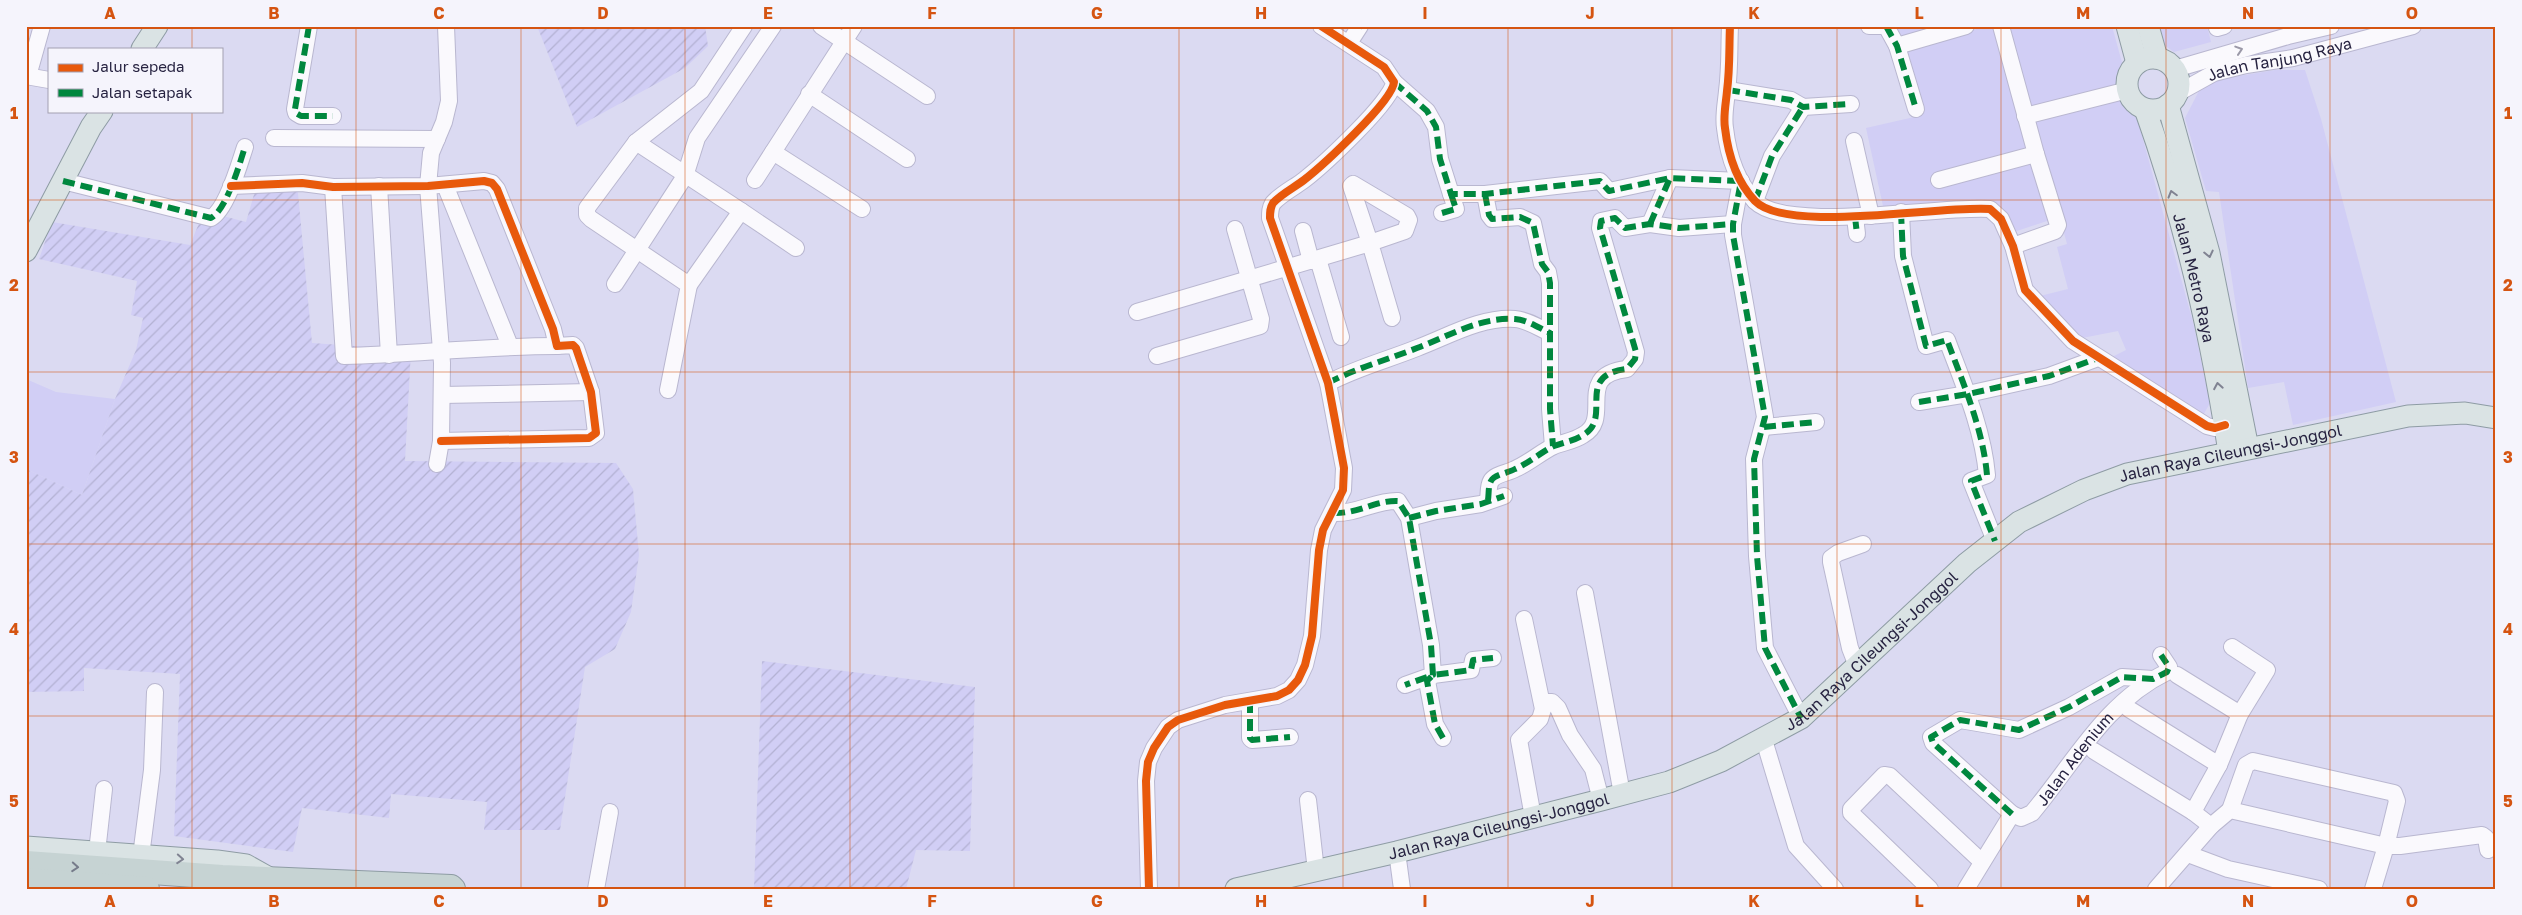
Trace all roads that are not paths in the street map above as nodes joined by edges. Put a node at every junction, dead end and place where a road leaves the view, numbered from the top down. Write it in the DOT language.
graph roads {
  1 [pos="42,26"];
  2 [pos="157,26"];
  3 [pos="309,26"];
  4 [pos="446,26"];
  5 [pos="744,26"];
  6 [pos="773,26"];
  7 [pos="821,26"];
  8 [pos="854,26"];
  9 [pos="1321,26"];
  10 [pos="1360,26"];
  11 [pos="1730,26"];
  12 [pos="1870,26"];
  13 [pos="1881,26"];
  14 [pos="1886,26"];
  15 [pos="1966,26"];
  16 [pos="2001,26"];
  17 [pos="2127,26"];
  18 [pos="2148,26"];
  19 [pos="2331,26"];
  20 [pos="2413,26"];
  21 [pos="843,41"];
  22 [pos="1349,43"];
  23 [pos="1897,46"];
  24 [pos="143,48"];
  25 [pos="2147,61"];
  26 [pos="2175,69"];
  27 [pos="27,76"];
  28 [pos="48,80"];
  29 [pos="1394,82"];
  30 [pos="1728,90"];
  31 [pos="2128,90"];
  32 [pos="809,94"];
  33 [pos="927,96"];
  34 [pos="2173,99"];
  35 [pos="1851,104"];
  36 [pos="1803,107"];
  37 [pos="1916,109"];
  38 [pos="2145,109"];
  39 [pos="101,112"];
  40 [pos="333,116"];
  41 [pos="2026,116"];
  42 [pos="274,138"];
  43 [pos="437,139"];
  44 [pos="1854,141"];
  45 [pos="636,142"];
  46 [pos="246,147"];
  47 [pos="773,152"];
  48 [pos="2036,154"];
  49 [pos="907,159"];
  50 [pos="685,176"];
  51 [pos="1670,178"];
  52 [pos="756,180"];
  53 [pos="1939,180"];
  54 [pos="63,181"];
  55 [pos="1741,182"];
  56 [pos="231,186"];
  57 [pos="379,186"];
  58 [pos="428,186"];
  59 [pos="445,186"];
  60 [pos="333,187"];
  61 [pos="1451,194"];
  62 [pos="1485,194"];
  63 [pos="1756,202"];
  64 [pos="862,209"];
  65 [pos="741,211"];
  66 [pos="1901,212"];
  67 [pos="1442,214"];
  68 [pos="1863,217"];
  69 [pos="1650,224"];
  70 [pos="1733,224"];
  71 [pos="1235,229"];
  72 [pos="1303,231"];
  73 [pos="1857,234"];
  74 [pos="2013,246"];
  75 [pos="796,248"];
  76 [pos="636,249"];
  77 [pos="26,251"];
  78 [pos="1314,260"];
  79 [pos="1287,268"];
  80 [pos="1251,279"];
  81 [pos="615,284"];
  82 [pos="689,285"];
  83 [pos="1137,312"];
  84 [pos="1392,318"];
  85 [pos="1550,333"];
  86 [pos="1341,337"];
  87 [pos="510,346"];
  88 [pos="557,346"];
  89 [pos="441,350"];
  90 [pos="389,355"];
  91 [pos="1157,356"];
  92 [pos="2098,358"];
  93 [pos="1328,383"];
  94 [pos="668,390"];
  95 [pos="590,392"];
  96 [pos="1968,394"];
  97 [pos="442,395"];
  98 [pos="1919,402"];
  99 [pos="2496,418"];
  100 [pos="1816,422"];
  101 [pos="2225,426"];
  102 [pos="1764,427"];
  103 [pos="441,441"];
  104 [pos="1553,446"];
  105 [pos="2239,450"];
  106 [pos="437,464"];
  107 [pos="1504,496"];
  108 [pos="1488,500"];
  109 [pos="1333,513"];
  110 [pos="1409,518"];
  111 [pos="1995,541"];
  112 [pos="1863,544"];
  113 [pos="1585,593"];
  114 [pos="1524,619"];
  115 [pos="2232,647"];
  116 [pos="2161,655"];
  117 [pos="1493,658"];
  118 [pos="1857,666"];
  119 [pos="1432,675"];
  120 [pos="2177,676"];
  121 [pos="2153,679"];
  122 [pos="1405,685"];
  123 [pos="155,692"];
  124 [pos="1250,701"];
  125 [pos="1542,702"];
  126 [pos="2129,708"];
  127 [pos="2240,714"];
  128 [pos="1801,718"];
  129 [pos="1290,737"];
  130 [pos="1442,738"];
  131 [pos="1764,740"];
  132 [pos="2094,751"];
  133 [pos="2219,764"];
  134 [pos="104,789"];
  135 [pos="1622,794"];
  136 [pos="1308,800"];
  137 [pos="1601,800"];
  138 [pos="2230,810"];
  139 [pos="610,812"];
  140 [pos="2012,814"];
  141 [pos="1533,817"];
  142 [pos="2202,819"];
  143 [pos="26,846"];
  144 [pos="2392,846"];
  145 [pos="2488,850"];
  146 [pos="97,852"];
  147 [pos="1397,852"];
  148 [pos="2188,854"];
  149 [pos="141,856"];
  150 [pos="1982,862"];
  151 [pos="26,863"];
  152 [pos="1316,871"];
  153 [pos="271,879"];
  154 [pos="26,880"];
  155 [pos="442,888"];
  156 [pos="1250,888"];
  157 [pos="147,889"];
  158 [pos="596,889"];
  159 [pos="1149,889"];
  160 [pos="1402,889"];
  161 [pos="1835,889"];
  162 [pos="1930,889"];
  163 [pos="1966,889"];
  164 [pos="2156,889"];
  165 [pos="2319,889"];
  166 [pos="2373,889"];
  1 -- 27 [label="street"];
  2 -- 24 [label="main road"];
  3 -- 40 [label="street"];
  4 -- 43 [label="street"];
  5 -- 45 [label="street"];
  6 -- 50 [label="street"];
  7 -- 21 [label="street"];
  8 -- 21 [label="street"];
  9 -- 22 [label="street"];
  10 -- 22 [label="street"];
  11 -- 30 [label="street"];
  12 -- 13 [label="street"];
  14 -- 23 [label="street"];
  15 -- 23 [label="street"];
  16 -- 41 [label="street"];
  17 -- 25 [label="main road"];
  18 -- 25 [label="main road"];
  26 -- 19 [label="street, Jalan Tanjung Raya, one-way"];
  20 -- 34 [label="street, Jalan Tanjung Raya"];
  21 -- 32 [label="street"];
  21 -- 33 [label="street"];
  22 -- 29 [label="street"];
  23 -- 37 [label="street"];
  25 -- 26 [label="main road"];
  25 -- 31 [label="main road"];
  26 -- 34 [label="main road"];
  27 -- 28 [label="street"];
  29 -- 61 [label="street"];
  29 -- 79 [label="street"];
  30 -- 36 [label="street"];
  30 -- 55 [label="street"];
  31 -- 38 [label="main road"];
  31 -- 41 [label="street"];
  32 -- 47 [label="street"];
  32 -- 49 [label="street"];
  34 -- 38 [label="main road"];
  34 -- 105 [label="main road, Jalan Metro Raya, one-way"];
  35 -- 36 [label="street"];
  36 -- 63 [label="street"];
  101 -- 38 [label="main road, Jalan Metro Raya, one-way"];
  39 -- 54 [label="main road"];
  41 -- 48 [label="street"];
  42 -- 43 [label="street"];
  43 -- 58 [label="street"];
  44 -- 68 [label="street"];
  45 -- 50 [label="street"];
  45 -- 76 [label="street"];
  46 -- 56 [label="street"];
  47 -- 52 [label="street"];
  47 -- 64 [label="street"];
  48 -- 53 [label="street"];
  48 -- 74 [label="street"];
  50 -- 65 [label="street"];
  50 -- 76 [label="street"];
  51 -- 55 [label="street"];
  51 -- 62 [label="street"];
  51 -- 69 [label="street"];
  54 -- 56 [label="street"];
  54 -- 77 [label="main road"];
  55 -- 63 [label="street"];
  55 -- 70 [label="street"];
  56 -- 60 [label="street"];
  57 -- 58 [label="street"];
  57 -- 60 [label="street"];
  57 -- 90 [label="street"];
  58 -- 59 [label="street"];
  58 -- 89 [label="street"];
  59 -- 87 [label="street"];
  59 -- 88 [label="street"];
  60 -- 90 [label="street"];
  61 -- 62 [label="street"];
  61 -- 67 [label="street"];
  62 -- 85 [label="street"];
  63 -- 68 [label="street"];
  65 -- 75 [label="street"];
  65 -- 82 [label="street"];
  66 -- 68 [label="street"];
  66 -- 74 [label="street"];
  66 -- 96 [label="street"];
  68 -- 73 [label="street"];
  69 -- 70 [label="street"];
  69 -- 104 [label="street"];
  70 -- 102 [label="street"];
  71 -- 80 [label="street"];
  72 -- 78 [label="street"];
  74 -- 92 [label="street"];
  76 -- 81 [label="street"];
  76 -- 82 [label="street"];
  78 -- 79 [label="street"];
  78 -- 84 [label="street"];
  78 -- 86 [label="street"];
  79 -- 80 [label="street"];
  79 -- 93 [label="street"];
  80 -- 83 [label="street"];
  80 -- 91 [label="street"];
  82 -- 94 [label="street"];
  85 -- 93 [label="street"];
  85 -- 104 [label="street"];
  87 -- 88 [label="street"];
  87 -- 89 [label="street"];
  88 -- 95 [label="street"];
  89 -- 90 [label="street"];
  89 -- 97 [label="street"];
  92 -- 96 [label="street"];
  92 -- 101 [label="street"];
  93 -- 109 [label="street"];
  95 -- 97 [label="street"];
  95 -- 103 [label="street"];
  96 -- 98 [label="street"];
  96 -- 111 [label="street"];
  97 -- 103 [label="street"];
  99 -- 105 [label="main road, Jalan Raya Cileungsi-Jonggol"];
  100 -- 102 [label="street"];
  101 -- 105 [label="main road, Jalan Metro Raya"];
  102 -- 128 [label="street"];
  103 -- 106 [label="street"];
  104 -- 108 [label="street"];
  105 -- 111 [label="main road, Jalan Raya Cileungsi-Jonggol"];
  107 -- 108 [label="street"];
  108 -- 110 [label="street"];
  109 -- 110 [label="street"];
  109 -- 124 [label="street"];
  110 -- 119 [label="street"];
  111 -- 118 [label="main road, Jalan Raya Cileungsi-Jonggol"];
  112 -- 118 [label="street"];
  113 -- 135 [label="street"];
  114 -- 125 [label="street"];
  115 -- 127 [label="street"];
  116 -- 121 [label="street, Jalan Adenium"];
  117 -- 119 [label="street"];
  118 -- 128 [label="main road, Jalan Raya Cileungsi-Jonggol"];
  119 -- 122 [label="street"];
  119 -- 130 [label="street"];
  120 -- 127 [label="street"];
  121 -- 140 [label="street, Jalan Adenium"];
  121 -- 140 [label="street"];
  123 -- 149 [label="street"];
  124 -- 129 [label="street"];
  124 -- 159 [label="street"];
  125 -- 137 [label="street"];
  125 -- 141 [label="street"];
  126 -- 133 [label="street"];
  127 -- 133 [label="street"];
  128 -- 131 [label="main road, Jalan Raya Cileungsi-Jonggol"];
  131 -- 135 [label="main road, Jalan Raya Cileungsi-Jonggol"];
  131 -- 161 [label="street"];
  132 -- 142 [label="street"];
  133 -- 142 [label="street"];
  134 -- 146 [label="street"];
  135 -- 137 [label="main road, Jalan Raya Cileungsi-Jonggol"];
  136 -- 152 [label="street"];
  137 -- 141 [label="main road, Jalan Raya Cileungsi-Jonggol"];
  138 -- 142 [label="street"];
  138 -- 144 [label="street"];
  138 -- 144 [label="street"];
  139 -- 158 [label="street"];
  140 -- 150 [label="street"];
  141 -- 147 [label="main road, Jalan Raya Cileungsi-Jonggol"];
  142 -- 148 [label="street"];
  143 -- 146 [label="main road"];
  144 -- 145 [label="street"];
  144 -- 166 [label="street"];
  146 -- 149 [label="main road"];
  147 -- 152 [label="main road, Jalan Raya Cileungsi-Jonggol"];
  147 -- 160 [label="street"];
  148 -- 164 [label="street"];
  148 -- 165 [label="street"];
  149 -- 153 [label="main road, one-way"];
  150 -- 162 [label="street"];
  150 -- 163 [label="street"];
  151 -- 153 [label="highway, one-way"];
  152 -- 156 [label="main road, Jalan Raya Cileungsi-Jonggol"];
  153 -- 155 [label="highway"];
  154 -- 157 [label="highway"];
}
